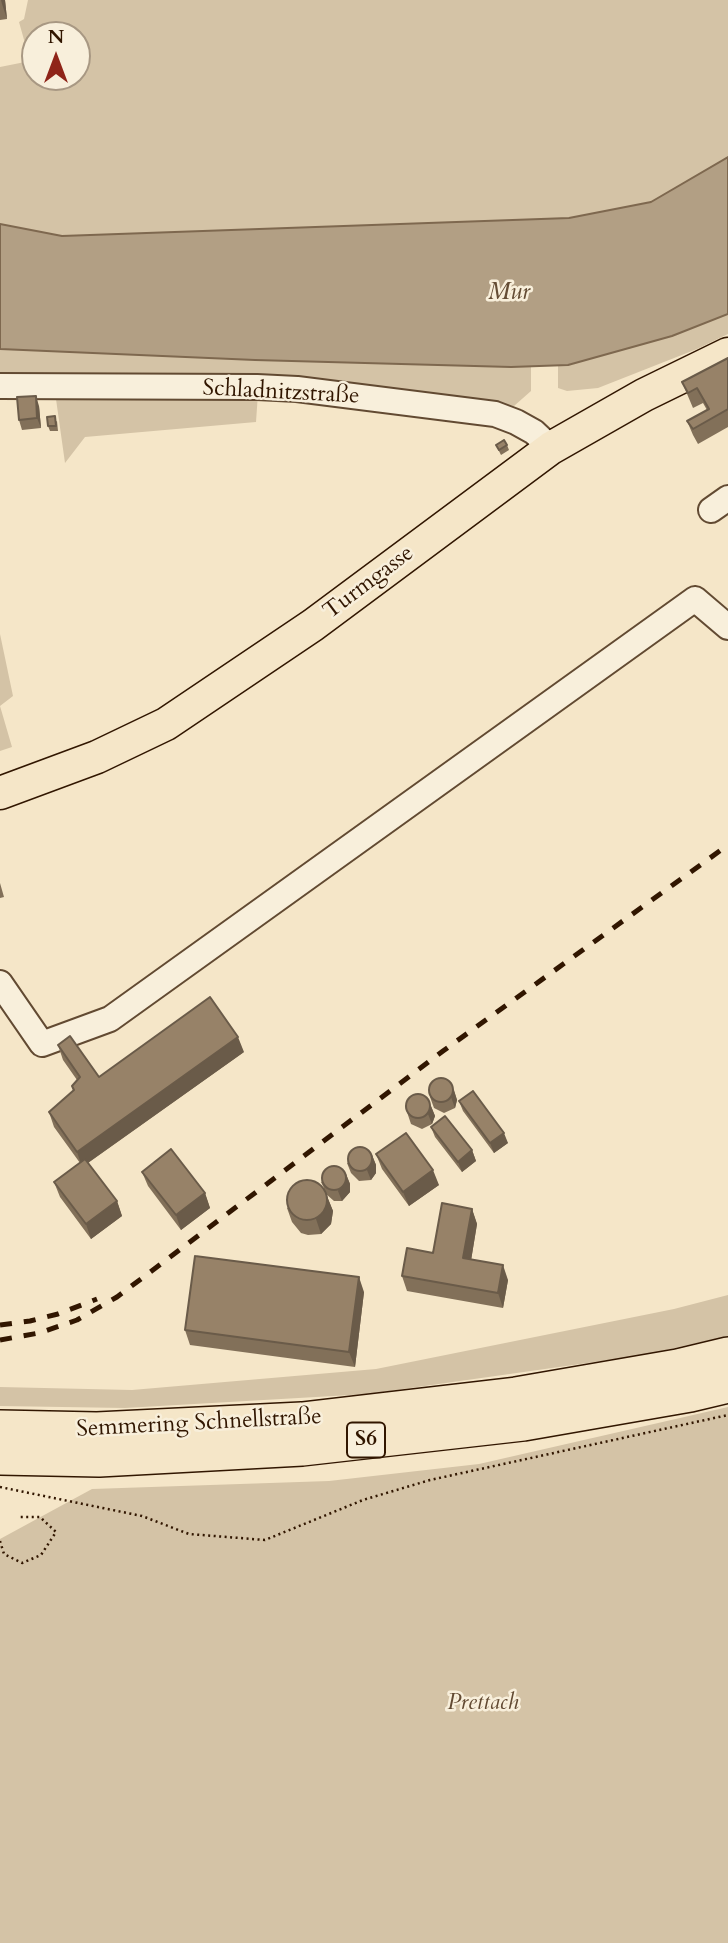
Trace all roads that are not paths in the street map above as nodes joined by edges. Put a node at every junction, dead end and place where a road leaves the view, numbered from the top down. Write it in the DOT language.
graph roads {
  1 [pos="728,354"];
  2 [pos="0,386"];
  3 [pos="551,448"];
  4 [pos="728,627"];
  5 [pos="0,793"];
  6 [pos="0,983"];
  7 [pos="728,1356"];
  8 [pos="728,1384"];
  9 [pos="0,1429"];
  10 [pos="0,1456"];
  1 -- 3 [label="main road, Turmgasse"];
  2 -- 3 [label="street, Schladnitzstraße"];
  3 -- 5 [label="main road, Turmgasse"];
  4 -- 6 [label="street"];
  7 -- 9 [label="highway, Semmering Schnellstraße / S6"];
  8 -- 10 [label="highway, Semmering Schnellstraße / S6"];
}
